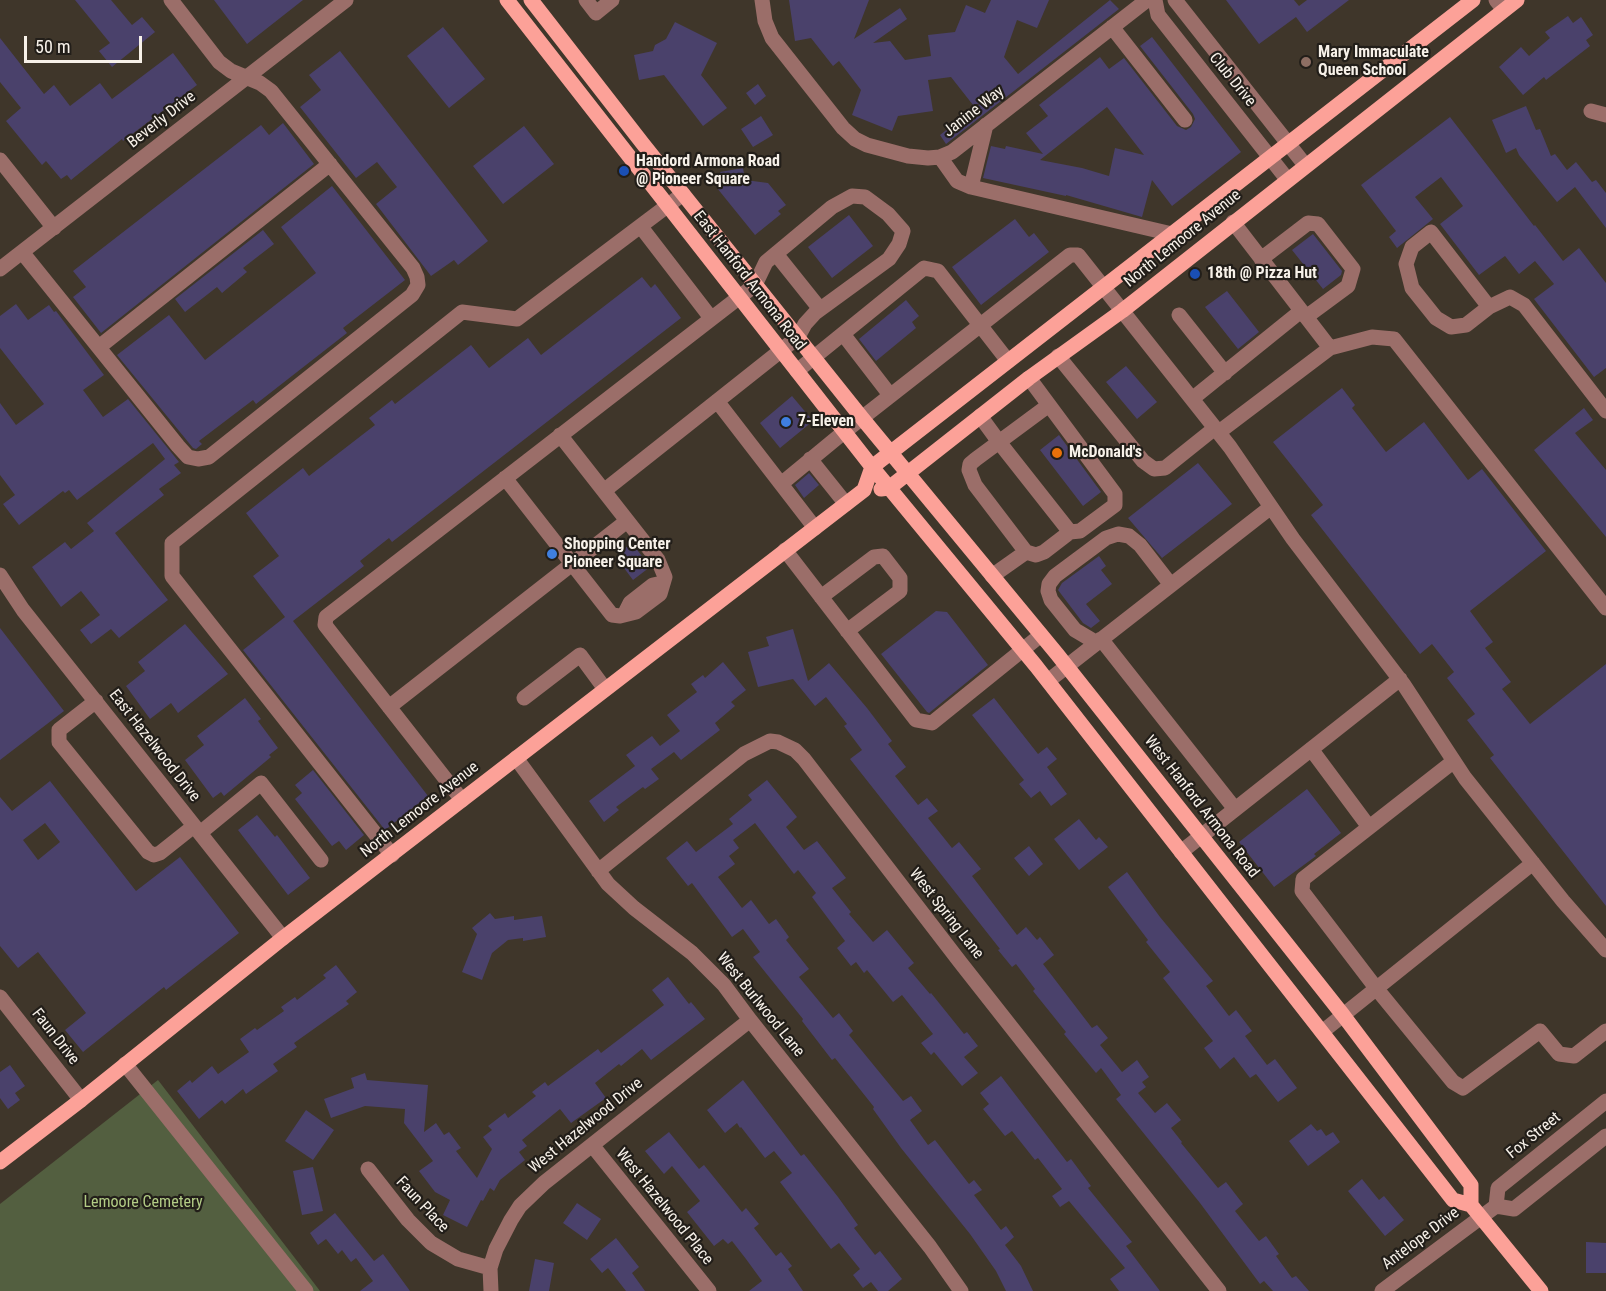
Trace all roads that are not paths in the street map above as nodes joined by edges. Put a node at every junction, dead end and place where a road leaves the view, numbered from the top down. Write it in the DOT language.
graph roads {
  1 [pos="171,0"];
  2 [pos="346,0"];
  3 [pos="507,0"];
  4 [pos="531,0"];
  5 [pos="586,0"];
  6 [pos="612,0"];
  7 [pos="762,0"];
  8 [pos="1147,0"];
  9 [pos="1155,0"];
  10 [pos="1175,0"];
  11 [pos="1473,0"];
  12 [pos="1517,0"];
  13 [pos="1500,5"];
  14 [pos="1112,27"];
  15 [pos="246,78"];
  16 [pos="1185,120"];
  17 [pos="986,126"];
  18 [pos="1288,143"];
  19 [pos="1271,157"];
  20 [pos="940,158"];
  21 [pos="0,160"];
  22 [pos="330,164"];
  23 [pos="1305,165"];
  24 [pos="1287,179"];
  25 [pos="971,187"];
  26 [pos="683,194"];
  27 [pos="668,206"];
  28 [pos="1233,222"];
  29 [pos="640,227"];
  30 [pos="54,228"];
  31 [pos="1172,234"];
  32 [pos="22,252"];
  33 [pos="776,254"];
  34 [pos="1261,259"];
  35 [pos="0,269"];
  36 [pos="755,285"];
  37 [pos="1103,288"];
  38 [pos="739,297"];
  39 [pos="1489,307"];
  40 [pos="820,309"];
  41 [pos="1122,311"];
  42 [pos="1304,314"];
  43 [pos="1179,315"];
  44 [pos="711,318"];
  45 [pos="981,324"];
  46 [pos="843,334"];
  47 [pos="1042,335"];
  48 [pos="798,338"];
  49 [pos="99,348"];
  50 [pos="1330,348"];
  51 [pos="781,351"];
  52 [pos="1058,356"];
  53 [pos="814,358"];
  54 [pos="1008,362"];
  55 [pos="797,371"];
  56 [pos="1225,373"];
  57 [pos="1029,378"];
  58 [pos="891,395"];
  59 [pos="1192,399"];
  60 [pos="717,401"];
  61 [pos="1049,405"];
  62 [pos="1606,411"];
  63 [pos="980,416"];
  64 [pos="862,417"];
  65 [pos="1217,430"];
  66 [pos="844,432"];
  67 [pos="560,435"];
  68 [pos="999,442"];
  69 [pos="886,448"];
  70 [pos="810,459"];
  71 [pos="872,467"];
  72 [pos="908,473"];
  73 [pos="505,478"];
  74 [pos="781,484"];
  75 [pos="605,490"];
  76 [pos="864,490"];
  77 [pos="893,494"];
  78 [pos="846,504"];
  79 [pos="1271,507"];
  80 [pos="627,521"];
  81 [pos="814,528"];
  82 [pos="1070,532"];
  83 [pos="785,550"];
  84 [pos="1026,552"];
  85 [pos="572,563"];
  86 [pos="992,576"];
  87 [pos="1172,585"];
  88 [pos="2,586"];
  89 [pos="972,590"];
  90 [pos="821,597"];
  91 [pos="1606,608"];
  92 [pos="847,631"];
  93 [pos="1041,635"];
  94 [pos="1099,641"];
  95 [pos="1023,650"];
  96 [pos="1067,667"];
  97 [pos="1400,679"];
  98 [pos="1048,681"];
  99 [pos="605,689"];
  100 [pos="524,698"];
  101 [pos="96,701"];
  102 [pos="389,707"];
  103 [pos="1311,749"];
  104 [pos="516,758"];
  105 [pos="1454,761"];
  106 [pos="462,800"];
  107 [pos="1235,809"];
  108 [pos="1369,827"];
  109 [pos="197,829"];
  110 [pos="1201,836"];
  111 [pos="1181,852"];
  112 [pos="392,855"];
  113 [pos="321,860"];
  114 [pos="1533,862"];
  115 [pos="598,871"];
  116 [pos="283,939"];
  117 [pos="1606,950"];
  118 [pos="1376,988"];
  119 [pos="0,997"];
  120 [pos="1343,1015"];
  121 [pos="750,1020"];
  122 [pos="1606,1031"];
  123 [pos="1322,1032"];
  124 [pos="125,1064"];
  125 [pos="81,1100"];
  126 [pos="1606,1101"];
  127 [pos="1606,1136"];
  128 [pos="592,1145"];
  129 [pos="0,1162"];
  130 [pos="368,1169"];
  131 [pos="1471,1205"];
  132 [pos="1496,1206"];
  133 [pos="1481,1217"];
  134 [pos="490,1268"];
  135 [pos="306,1291"];
  136 [pos="491,1291"];
  137 [pos="709,1291"];
  138 [pos="961,1291"];
  139 [pos="1219,1291"];
  140 [pos="1382,1291"];
  141 [pos="1541,1291"];
  1 -- 15 [label="street"];
  2 -- 15 [label="street, Beverly Drive"];
  3 -- 27 [label="main road, East Hanford Armona Road"];
  4 -- 26 [label="main road, East Hanford Armona Road"];
  5 -- 6 [label="street"];
  7 -- 20 [label="street, Janine Way"];
  8 -- 14 [label="street, Janine Way"];
  9 -- 19 [label="street, Club Drive"];
  10 -- 18 [label="street, Club Drive"];
  11 -- 18 [label="main road, North Lemoore Avenue"];
  12 -- 13 [label="main road, North Lemoore Avenue"];
  13 -- 23 [label="main road, North Lemoore Avenue"];
  14 -- 16 [label="street"];
  14 -- 17 [label="street, Janine Way"];
  15 -- 22 [label="street"];
  15 -- 30 [label="street, Beverly Drive"];
  17 -- 20 [label="street, Janine Way"];
  17 -- 25 [label="street"];
  18 -- 19 [label="main road, North Lemoore Avenue"];
  18 -- 23 [label="street, Club Drive"];
  19 -- 24 [label="street, Club Drive"];
  19 -- 31 [label="main road, North Lemoore Avenue"];
  20 -- 25 [label="street"];
  21 -- 30 [label="street"];
  22 -- 49 [label="street"];
  22 -- 49 [label="street"];
  23 -- 24 [label="main road, North Lemoore Avenue"];
  24 -- 28 [label="main road, North Lemoore Avenue"];
  25 -- 31 [label="street"];
  26 -- 27 [label="street"];
  26 -- 36 [label="main road, East Hanford Armona Road"];
  27 -- 29 [label="street"];
  27 -- 38 [label="main road, East Hanford Armona Road"];
  28 -- 34 [label="street"];
  28 -- 41 [label="main road, North Lemoore Avenue"];
  29 -- 44 [label="street"];
  29 -- 112 [label="street"];
  30 -- 32 [label="street, Beverly Drive"];
  31 -- 37 [label="main road, North Lemoore Avenue"];
  32 -- 35 [label="street, Beverly Drive"];
  32 -- 49 [label="street"];
  33 -- 36 [label="street"];
  33 -- 40 [label="street"];
  33 -- 40 [label="street"];
  34 -- 42 [label="street"];
  34 -- 42 [label="street"];
  36 -- 38 [label="street"];
  36 -- 48 [label="main road, East Hanford Armona Road"];
  37 -- 41 [label="street"];
  37 -- 45 [label="street"];
  37 -- 47 [label="main road, North Lemoore Avenue"];
  38 -- 44 [label="street"];
  38 -- 51 [label="main road, East Hanford Armona Road"];
  39 -- 39 [label="street"];
  39 -- 62 [label="street"];
  40 -- 48 [label="street"];
  41 -- 52 [label="main road, North Lemoore Avenue"];
  41 -- 59 [label="street"];
  42 -- 50 [label="street"];
  42 -- 56 [label="street"];
  43 -- 56 [label="street"];
  44 -- 67 [label="street"];
  45 -- 46 [label="street"];
  45 -- 54 [label="street"];
  45 -- 58 [label="street"];
  46 -- 53 [label="street"];
  46 -- 58 [label="street"];
  47 -- 52 [label="main road"];
  47 -- 54 [label="main road, North Lemoore Avenue"];
  48 -- 51 [label="street"];
  48 -- 53 [label="main road, East Hanford Armona Road"];
  50 -- 65 [label="street"];
  50 -- 91 [label="street"];
  51 -- 55 [label="main road, East Hanford Armona Road"];
  51 -- 60 [label="street"];
  52 -- 57 [label="main road, North Lemoore Avenue"];
  52 -- 65 [label="street"];
  53 -- 55 [label="street"];
  53 -- 64 [label="main road, East Hanford Armona Road"];
  54 -- 69 [label="main road, North Lemoore Avenue"];
  55 -- 66 [label="main road, East Hanford Armona Road"];
  56 -- 59 [label="street"];
  57 -- 61 [label="street"];
  57 -- 63 [label="main road, North Lemoore Avenue"];
  58 -- 64 [label="street"];
  59 -- 65 [label="street"];
  60 -- 74 [label="street"];
  60 -- 75 [label="street"];
  61 -- 68 [label="street"];
  61 -- 82 [label="street"];
  63 -- 68 [label="street"];
  63 -- 72 [label="main road, North Lemoore Avenue"];
  64 -- 66 [label="street"];
  64 -- 69 [label="main road, East Hanford Armona Road"];
  65 -- 79 [label="street"];
  66 -- 70 [label="street"];
  66 -- 71 [label="main road, East Hanford Armona Road"];
  67 -- 73 [label="street"];
  67 -- 75 [label="street"];
  68 -- 82 [label="street"];
  68 -- 84 [label="street"];
  69 -- 71 [label="main road, North Lemoore Avenue"];
  69 -- 72 [label="main road, West Hanford Armona Road"];
  70 -- 74 [label="street"];
  70 -- 78 [label="street"];
  71 -- 76 [label="main road"];
  71 -- 77 [label="main road, East Hanford Armona Road"];
  72 -- 77 [label="main road, North Lemoore Avenue"];
  72 -- 86 [label="main road, West Hanford Armona Road"];
  73 -- 85 [label="street"];
  73 -- 102 [label="street"];
  74 -- 81 [label="street"];
  75 -- 80 [label="street"];
  76 -- 77 [label="main road"];
  76 -- 78 [label="main road, North Lemoore Avenue"];
  77 -- 89 [label="main road, West Hanford Armona Road"];
  78 -- 81 [label="main road, North Lemoore Avenue"];
  79 -- 87 [label="street"];
  79 -- 97 [label="street"];
  80 -- 85 [label="street"];
  80 -- 85 [label="street"];
  81 -- 83 [label="main road, North Lemoore Avenue"];
  82 -- 84 [label="street"];
  83 -- 90 [label="street"];
  83 -- 99 [label="main road, North Lemoore Avenue"];
  84 -- 86 [label="street"];
  85 -- 102 [label="street"];
  86 -- 89 [label="main road"];
  86 -- 93 [label="main road, West Hanford Armona Road"];
  87 -- 94 [label="street"];
  87 -- 94 [label="street"];
  88 -- 101 [label="street, East Hazelwood Drive"];
  89 -- 95 [label="main road, West Hanford Armona Road"];
  90 -- 92 [label="street"];
  90 -- 92 [label="street"];
  92 -- 95 [label="street"];
  93 -- 95 [label="street"];
  93 -- 96 [label="main road, West Hanford Armona Road"];
  94 -- 96 [label="street"];
  94 -- 107 [label="street"];
  95 -- 98 [label="main road, West Hanford Armona Road"];
  96 -- 98 [label="street"];
  96 -- 110 [label="main road, West Hanford Armona Road"];
  97 -- 103 [label="street"];
  97 -- 105 [label="street"];
  98 -- 111 [label="main road, West Hanford Armona Road"];
  99 -- 100 [label="street"];
  99 -- 104 [label="main road, North Lemoore Avenue"];
  101 -- 109 [label="street, East Hazelwood Drive"];
  101 -- 109 [label="street"];
  102 -- 106 [label="street"];
  103 -- 107 [label="street"];
  103 -- 108 [label="street"];
  104 -- 106 [label="main road, North Lemoore Avenue"];
  104 -- 115 [label="street, West Burlwood Lane"];
  105 -- 108 [label="street"];
  105 -- 114 [label="street"];
  106 -- 112 [label="main road, North Lemoore Avenue"];
  107 -- 110 [label="street"];
  108 -- 118 [label="street"];
  109 -- 113 [label="street"];
  109 -- 116 [label="street, East Hazelwood Drive"];
  110 -- 111 [label="street"];
  110 -- 120 [label="main road, West Hanford Armona Road"];
  111 -- 123 [label="main road, West Hanford Armona Road"];
  112 -- 116 [label="main road, North Lemoore Avenue"];
  114 -- 117 [label="street"];
  114 -- 118 [label="street"];
  115 -- 121 [label="street, West Burlwood Lane"];
  115 -- 139 [label="street, West Spring Lane"];
  116 -- 124 [label="main road, North Lemoore Avenue"];
  118 -- 120 [label="street"];
  118 -- 122 [label="street"];
  119 -- 125 [label="street, Faun Drive"];
  120 -- 123 [label="street"];
  120 -- 131 [label="main road, West Hanford Armona Road"];
  121 -- 128 [label="street, West Hazelwood Drive"];
  121 -- 138 [label="street, West Burlwood Lane"];
  123 -- 131 [label="main road, West Hanford Armona Road"];
  124 -- 125 [label="main road, North Lemoore Avenue"];
  124 -- 135 [label="street"];
  125 -- 129 [label="main road, North Lemoore Avenue"];
  126 -- 132 [label="street, Fox Street"];
  127 -- 132 [label="street, Fox Street"];
  128 -- 134 [label="street, West Hazelwood Drive"];
  128 -- 137 [label="street, West Hazelwood Place"];
  130 -- 134 [label="street, Faun Place"];
  131 -- 133 [label="main road, West Hanford Armona Road"];
  132 -- 133 [label="street, Fox Street"];
  133 -- 140 [label="street, Antelope Drive"];
  133 -- 141 [label="main road, West Hanford Armona Road"];
  134 -- 136 [label="street, West Hazelwood Drive"];
}
